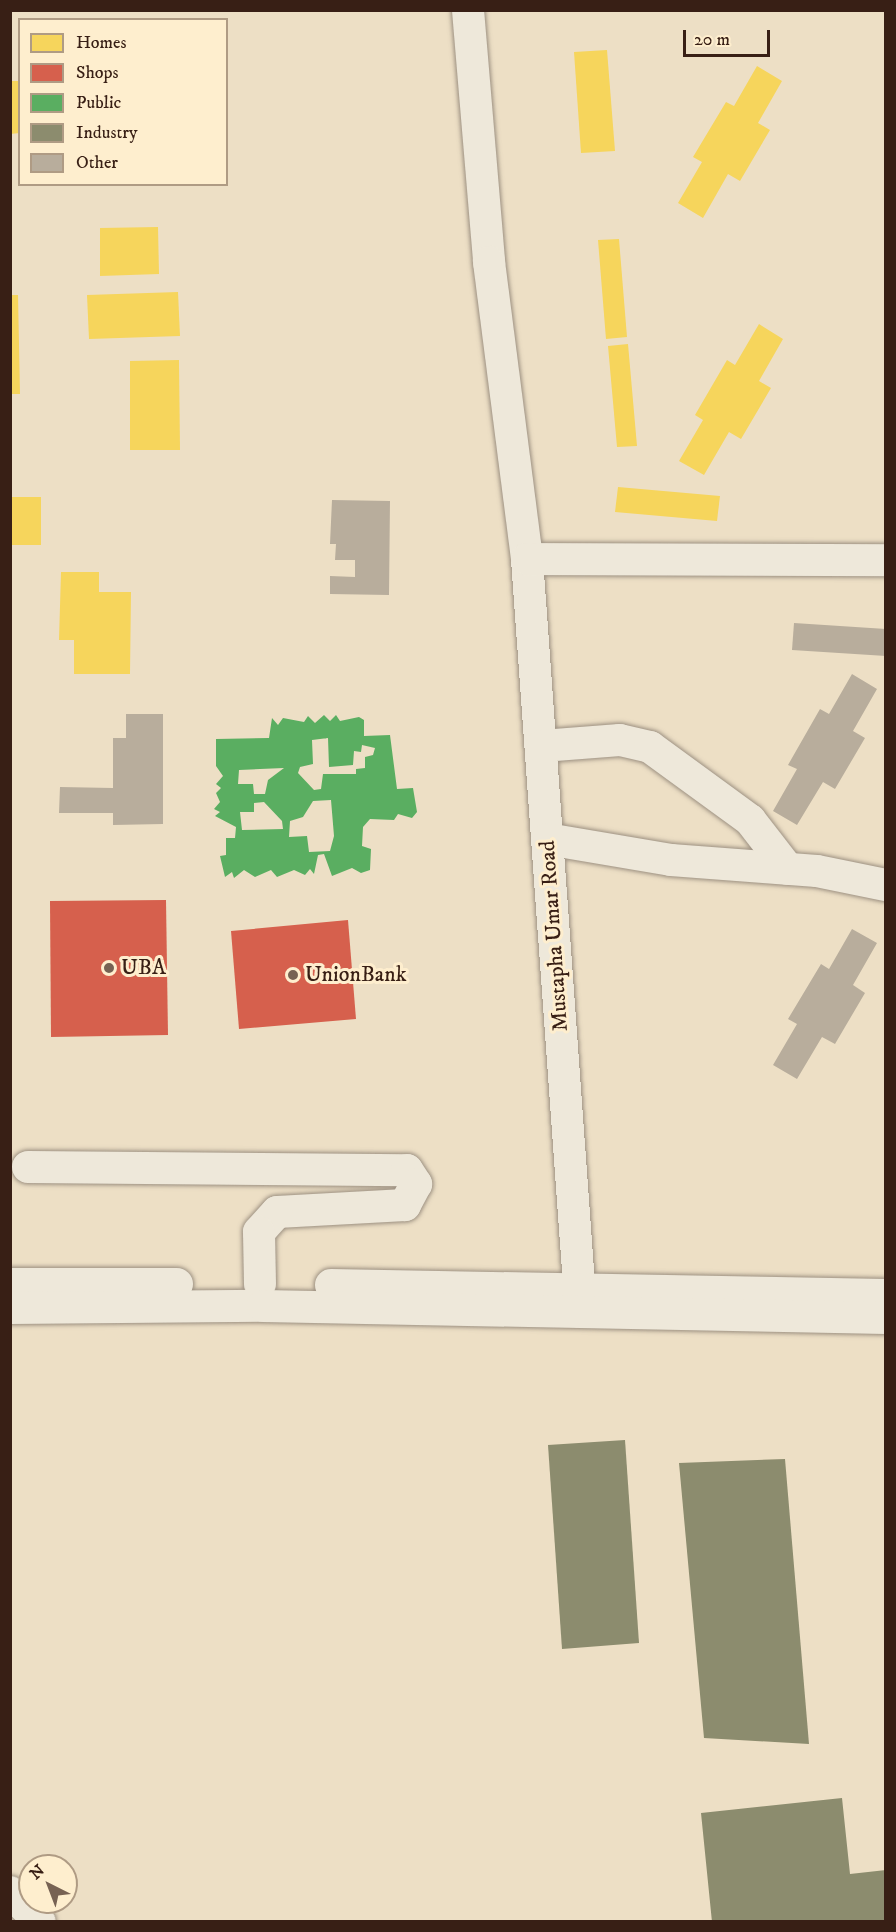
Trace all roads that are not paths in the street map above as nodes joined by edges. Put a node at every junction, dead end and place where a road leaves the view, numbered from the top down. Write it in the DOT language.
graph roads {
  1 [pos="468,10"];
  2 [pos="527,559"];
  3 [pos="885,560"];
  4 [pos="542,746"];
  5 [pos="547,839"];
  6 [pos="788,868"];
  7 [pos="885,885"];
  8 [pos="28,1167"];
  9 [pos="10,1284"];
  10 [pos="260,1284"];
  11 [pos="885,1295"];
  12 [pos="580,1300"];
  13 [pos="10,1308"];
  14 [pos="885,1318"];
  15 [pos="10,1892"];
  16 [pos="40,1922"];
  1 -- 2 [label="street, Mustapha Umar Road"];
  2 -- 3 [label="street"];
  2 -- 4 [label="street, Mustapha Umar Road"];
  4 -- 5 [label="street, Mustapha Umar Road"];
  4 -- 6 [label="street"];
  5 -- 6 [label="street"];
  5 -- 12 [label="street, Mustapha Umar Road"];
  6 -- 7 [label="street"];
  8 -- 10 [label="street"];
  9 -- 10 [label="street"];
  10 -- 12 [label="street"];
  11 -- 12 [label="street"];
  12 -- 13 [label="street"];
  12 -- 14 [label="street"];
  15 -- 16 [label="street"];
}
